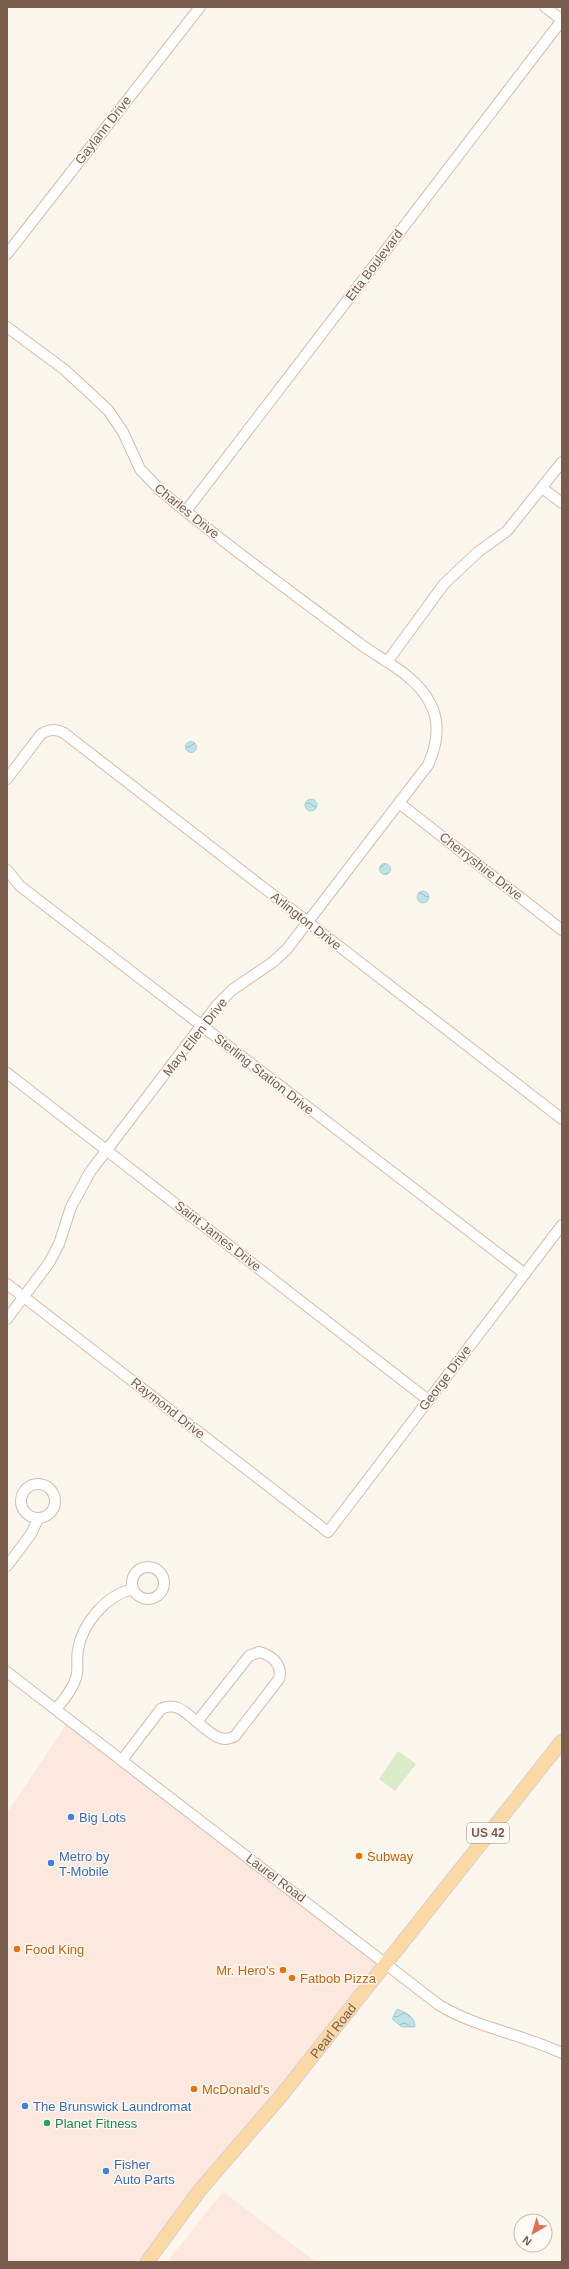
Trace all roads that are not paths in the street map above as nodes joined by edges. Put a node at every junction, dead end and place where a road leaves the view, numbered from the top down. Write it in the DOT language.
graph roads {
  1 [pos="200,7"];
  2 [pos="545,7"];
  3 [pos="562,20"];
  4 [pos="7,254"];
  5 [pos="7,327"];
  6 [pos="562,462"];
  7 [pos="542,488"];
  8 [pos="562,503"];
  9 [pos="186,511"];
  10 [pos="387,662"];
  11 [pos="7,779"];
  12 [pos="399,803"];
  13 [pos="7,870"];
  14 [pos="308,922"];
  15 [pos="562,930"];
  16 [pos="202,1026"];
  17 [pos="7,1073"];
  18 [pos="562,1119"];
  19 [pos="107,1150"];
  20 [pos="562,1226"];
  21 [pos="525,1274"];
  22 [pos="7,1284"];
  23 [pos="24,1297"];
  24 [pos="7,1319"];
  25 [pos="428,1400"];
  26 [pos="38,1519"];
  27 [pos="328,1532"];
  28 [pos="7,1566"];
  29 [pos="133,1589"];
  30 [pos="7,1672"];
  31 [pos="56,1709"];
  32 [pos="197,1722"];
  33 [pos="562,1741"];
  34 [pos="122,1760"];
  35 [pos="384,1964"];
  36 [pos="562,2053"];
  37 [pos="147,2262"];
  1 -- 4 [label="street, Gaylann Drive"];
  2 -- 3 [label="street"];
  3 -- 9 [label="street, Etta Boulevard"];
  5 -- 9 [label="street, Charles Drive"];
  6 -- 7 [label="street"];
  7 -- 8 [label="street"];
  7 -- 10 [label="street"];
  9 -- 10 [label="street, Charles Drive"];
  10 -- 12 [label="street, Mary Ellen Drive"];
  11 -- 14 [label="street, Arlington Drive"];
  12 -- 14 [label="street, Mary Ellen Drive"];
  12 -- 15 [label="street, Cherryshire Drive"];
  13 -- 16 [label="street, Sterling Station Drive"];
  14 -- 16 [label="street, Mary Ellen Drive"];
  14 -- 18 [label="street, Arlington Drive"];
  16 -- 19 [label="street, Mary Ellen Drive"];
  16 -- 21 [label="street, Sterling Station Drive"];
  17 -- 19 [label="street, Saint James Drive"];
  19 -- 23 [label="street, Mary Ellen Drive"];
  19 -- 25 [label="street, Saint James Drive"];
  20 -- 21 [label="street, George Drive"];
  21 -- 25 [label="street, George Drive"];
  22 -- 23 [label="street, Raymond Drive"];
  23 -- 24 [label="street, Mary Ellen Drive"];
  23 -- 27 [label="street, Raymond Drive"];
  25 -- 27 [label="street, George Drive"];
  26 -- 28 [label="street"];
  29 -- 31 [label="street"];
  30 -- 31 [label="street, Laurel Road"];
  31 -- 34 [label="street, Laurel Road"];
  32 -- 32 [label="street"];
  32 -- 34 [label="street"];
  33 -- 35 [label="main road, Pearl Road / US 42"];
  34 -- 35 [label="street, Laurel Road"];
  35 -- 36 [label="street, Laurel Road"];
  35 -- 37 [label="main road, Pearl Road / US 42"];
}
